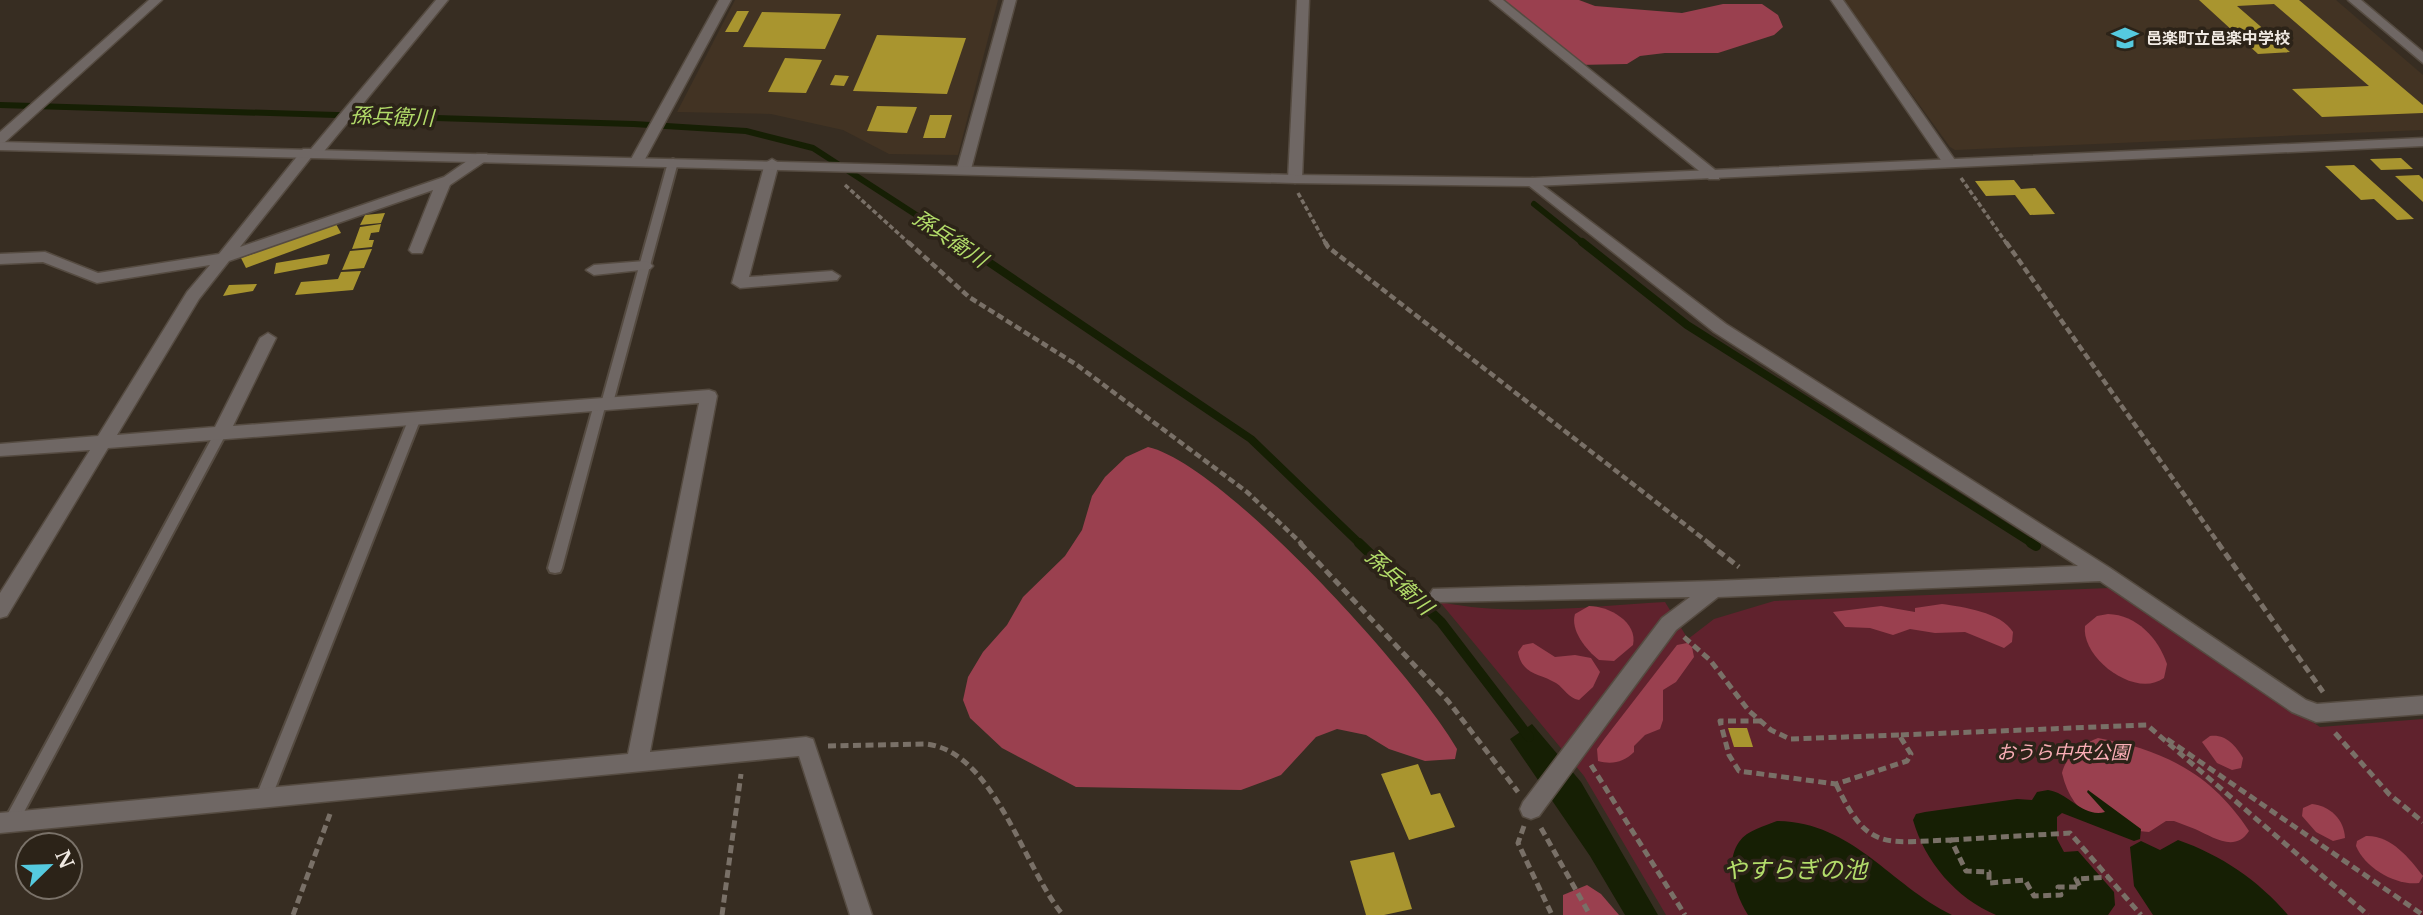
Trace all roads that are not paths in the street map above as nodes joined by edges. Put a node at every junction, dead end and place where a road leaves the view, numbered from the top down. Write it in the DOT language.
graph roads {
  1 [pos="156,0"];
  2 [pos="442,0"];
  3 [pos="725,0"];
  4 [pos="1010,0"];
  5 [pos="1303,0"];
  6 [pos="1496,0"];
  7 [pos="1836,0"];
  8 [pos="2354,0"];
  9 [pos="2423,59"];
  10 [pos="0,139"];
  11 [pos="2423,142"];
  12 [pos="0,146"];
  13 [pos="312,152"];
  14 [pos="482,157"];
  15 [pos="636,161"];
  16 [pos="673,162"];
  17 [pos="772,163"];
  18 [pos="1950,163"];
  19 [pos="964,169"];
  20 [pos="1714,176"];
  21 [pos="1296,179"];
  22 [pos="444,181"];
  23 [pos="1533,182"];
  24 [pos="417,250"];
  25 [pos="223,258"];
  26 [pos="0,259"];
  27 [pos="645,266"];
  28 [pos="594,270"];
  29 [pos="832,276"];
  30 [pos="268,338"];
  31 [pos="604,404"];
  32 [pos="415,418"];
  33 [pos="220,434"];
  34 [pos="102,443"];
  35 [pos="0,450"];
  36 [pos="555,568"];
  37 [pos="2103,573"];
  38 [pos="1714,589"];
  39 [pos="1440,594"];
  40 [pos="0,610"];
  41 [pos="2423,705"];
  42 [pos="637,762"];
  43 [pos="262,799"];
  44 [pos="1531,809"];
  45 [pos="6,823"];
  46 [pos="861,915"];
  1 -- 10 [label="street"];
  2 -- 13 [label="street"];
  3 -- 15 [label="street"];
  4 -- 19 [label="street"];
  5 -- 21 [label="street"];
  6 -- 20 [label="street"];
  7 -- 18 [label="street"];
  8 -- 9 [label="street"];
  11 -- 18 [label="street"];
  12 -- 13 [label="street"];
  13 -- 14 [label="street"];
  13 -- 25 [label="street"];
  14 -- 15 [label="street"];
  14 -- 22 [label="street"];
  15 -- 16 [label="street"];
  16 -- 17 [label="street"];
  16 -- 27 [label="lane"];
  17 -- 19 [label="street"];
  17 -- 29 [label="street"];
  18 -- 20 [label="street"];
  19 -- 21 [label="street"];
  20 -- 23 [label="street"];
  21 -- 23 [label="street"];
  22 -- 24 [label="street"];
  22 -- 25 [label="street"];
  23 -- 37 [label="street"];
  25 -- 26 [label="street"];
  25 -- 34 [label="street"];
  27 -- 28 [label="street"];
  27 -- 31 [label="lane"];
  30 -- 33 [label="street"];
  31 -- 32 [label="street"];
  31 -- 36 [label="lane"];
  31 -- 42 [label="street"];
  32 -- 33 [label="street"];
  32 -- 43 [label="lane"];
  33 -- 34 [label="street"];
  33 -- 45 [label="lane"];
  34 -- 35 [label="street"];
  34 -- 40 [label="street"];
  37 -- 38 [label="street"];
  37 -- 41 [label="street"];
  38 -- 39 [label="street"];
  38 -- 44 [label="street"];
  42 -- 43 [label="street"];
  42 -- 46 [label="street"];
  43 -- 45 [label="street"];
}
